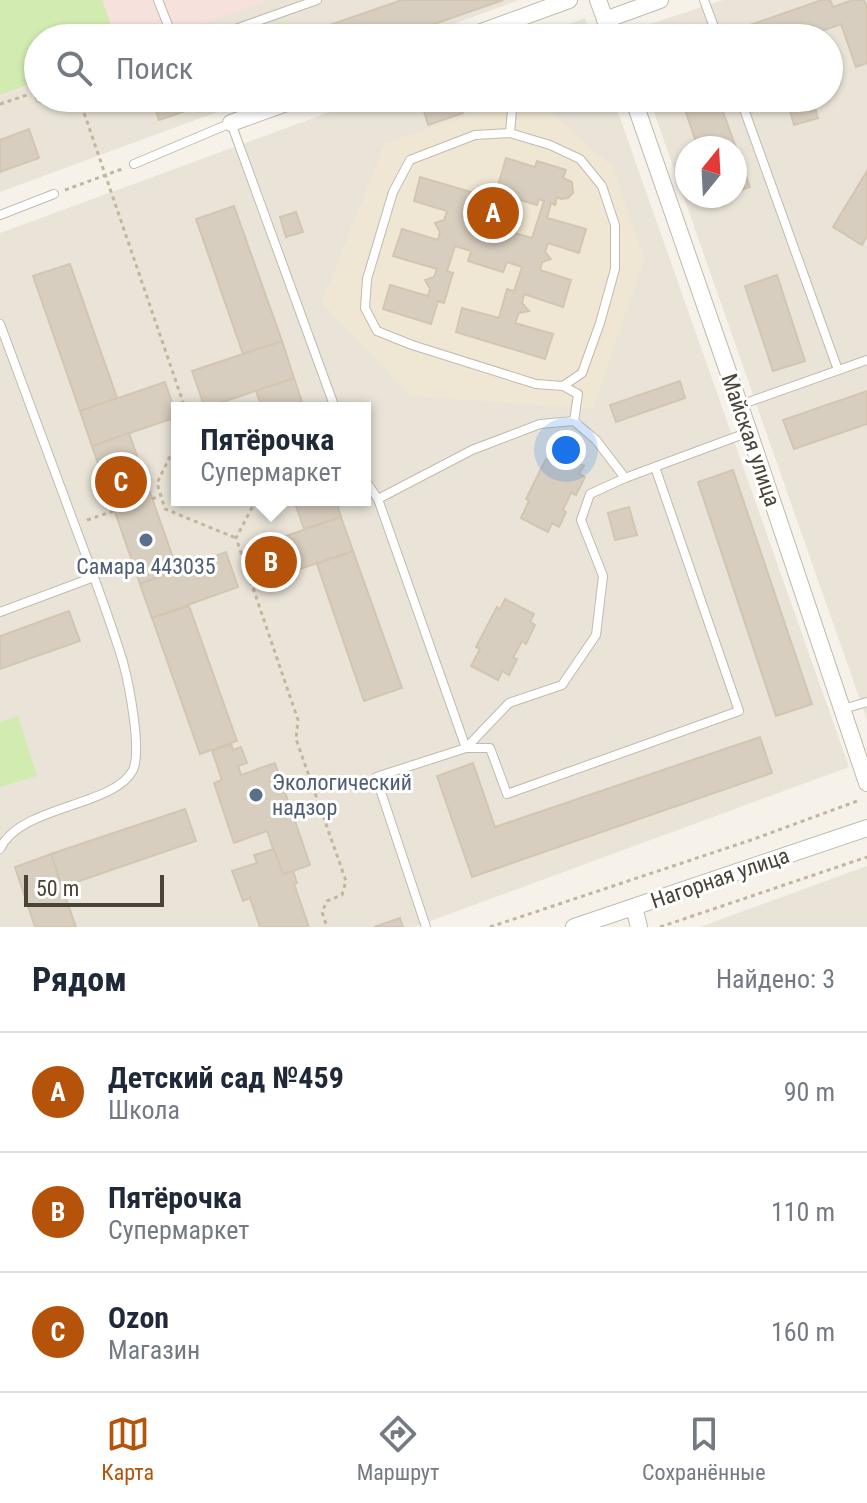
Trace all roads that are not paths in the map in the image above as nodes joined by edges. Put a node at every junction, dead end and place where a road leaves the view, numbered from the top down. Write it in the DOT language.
graph roads {
  1 [pos="158,0"];
  2 [pos="317,0"];
  3 [pos="569,0"];
  4 [pos="598,0"];
  5 [pos="660,0"];
  6 [pos="704,0"];
  7 [pos="605,20"];
  8 [pos="167,24"];
  9 [pos="249,24"];
  10 [pos="503,24"];
  11 [pos="607,24"];
  12 [pos="713,24"];
  13 [pos="261,112"];
  14 [pos="512,112"];
  15 [pos="638,112"];
  16 [pos="745,112"];
  17 [pos="231,123"];
  18 [pos="510,133"];
  19 [pos="134,164"];
  20 [pos="54,194"];
  21 [pos="0,215"];
  22 [pos="0,324"];
  23 [pos="867,360"];
  24 [pos="838,370"];
  25 [pos="563,386"];
  26 [pos="333,402"];
  27 [pos="739,405"];
  28 [pos="574,421"];
  29 [pos="749,432"];
  30 [pos="655,467"];
  31 [pos="625,478"];
  32 [pos="371,489"];
  33 [pos="378,499"];
  34 [pos="94,577"];
  35 [pos="0,612"];
  36 [pos="867,702"];
  37 [pos="843,709"];
  38 [pos="466,748"];
  39 [pos="867,783"];
  40 [pos="867,828"];
  41 [pos="0,849"];
  42 [pos="634,907"];
  43 [pos="426,927"];
  44 [pos="574,927"];
  45 [pos="639,927"];
  1 -- 8 [label="lane"];
  2 -- 9 [label="lane"];
  3 -- 10 [label="street"];
  4 -- 7 [label="street"];
  5 -- 7 [label="street"];
  6 -- 12 [label="lane"];
  7 -- 11 [label="street"];
  13 -- 17 [label="street"];
  14 -- 18 [label="lane"];
  15 -- 27 [label="street, Майская улица"];
  16 -- 24 [label="lane"];
  17 -- 19 [label="lane"];
  17 -- 26 [label="lane"];
  18 -- 25 [label="lane"];
  18 -- 25 [label="lane"];
  20 -- 21 [label="lane"];
  22 -- 34 [label="lane"];
  23 -- 24 [label="lane"];
  24 -- 27 [label="lane"];
  25 -- 28 [label="lane"];
  27 -- 29 [label="street, Майская улица"];
  28 -- 31 [label="lane"];
  28 -- 33 [label="lane"];
  29 -- 30 [label="lane"];
  29 -- 37 [label="street, Майская улица"];
  30 -- 31 [label="lane"];
  30 -- 38 [label="lane"];
  31 -- 38 [label="lane"];
  32 -- 33 [label="lane"];
  33 -- 38 [label="lane"];
  34 -- 35 [label="lane"];
  34 -- 41 [label="lane"];
  36 -- 37 [label="lane"];
  37 -- 39 [label="street, Майская улица"];
  38 -- 43 [label="lane"];
  40 -- 42 [label="street, Нагорная улица"];
  42 -- 44 [label="street, Нагорная улица"];
  42 -- 45 [label="street"];
}
